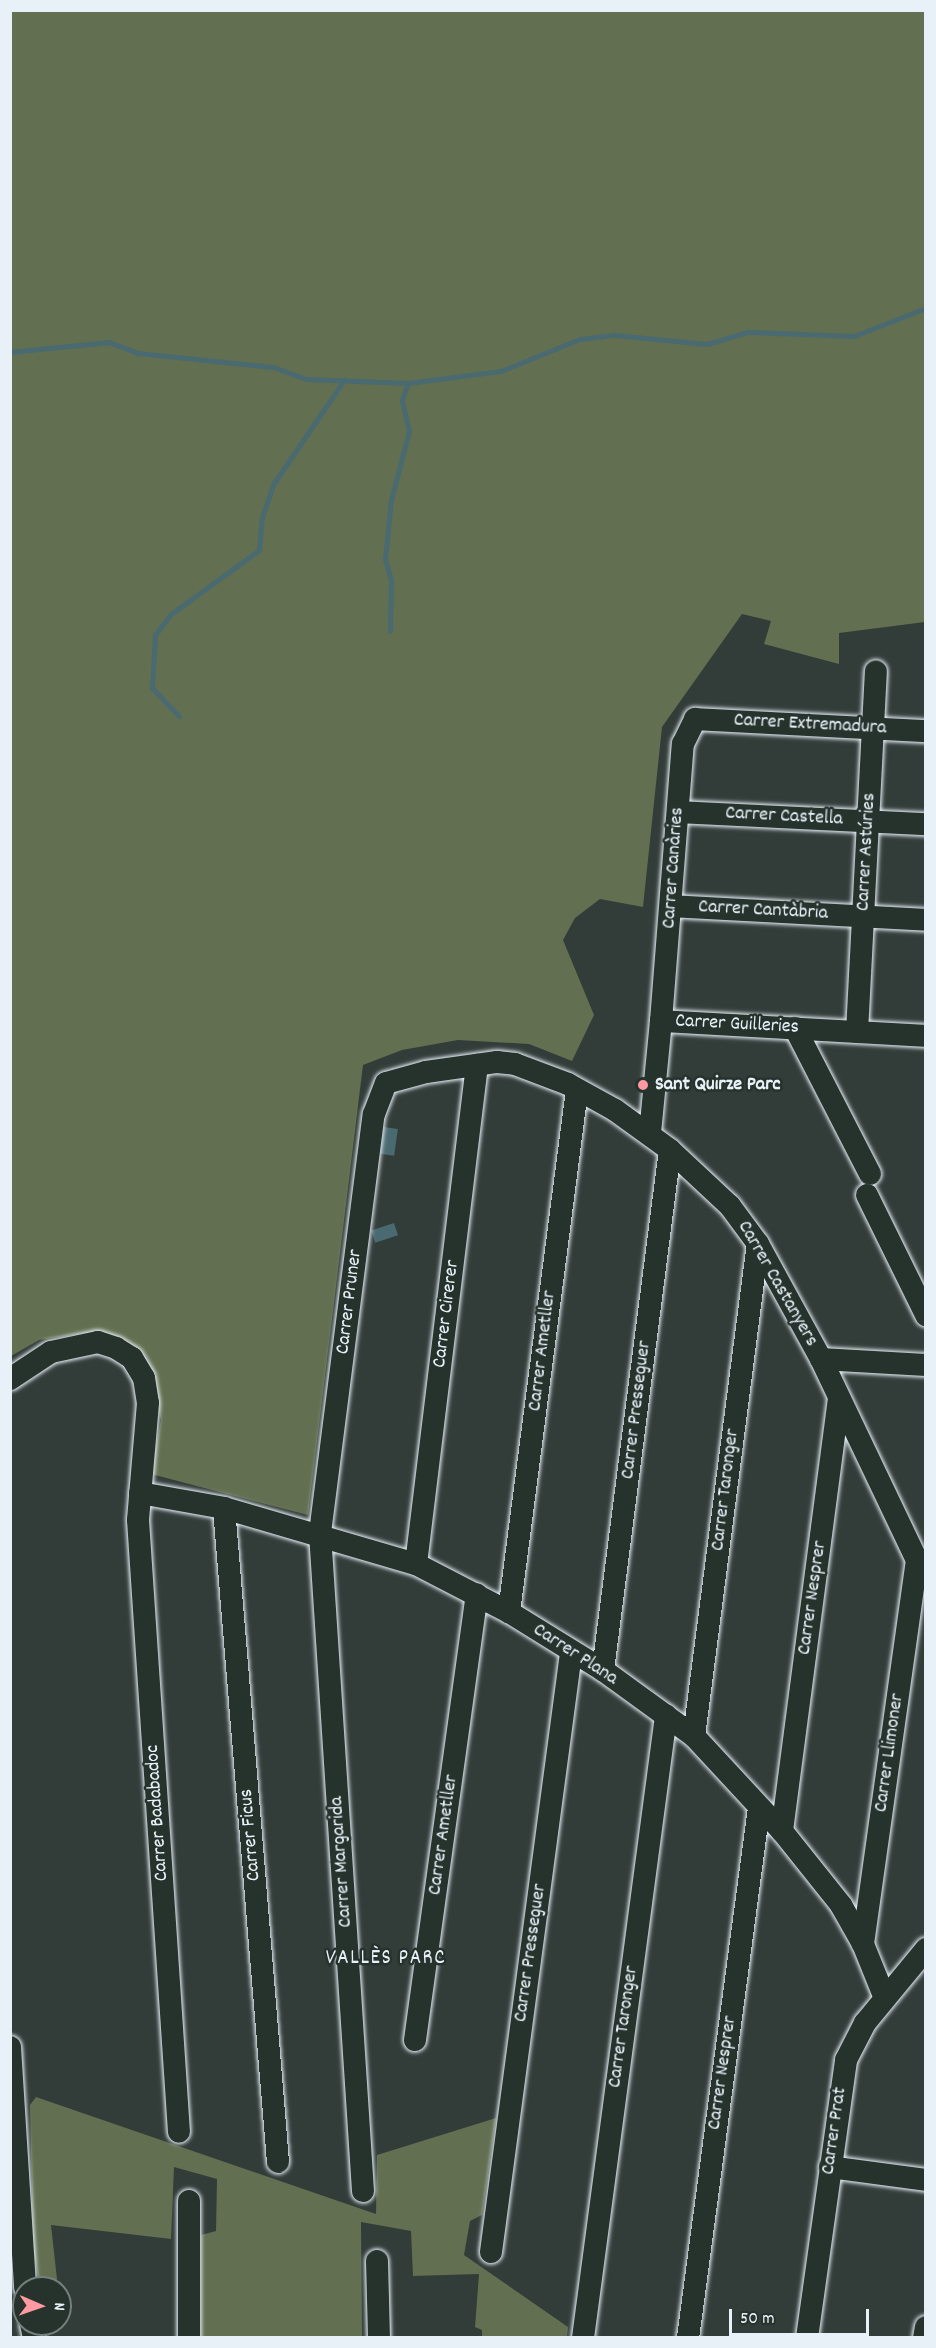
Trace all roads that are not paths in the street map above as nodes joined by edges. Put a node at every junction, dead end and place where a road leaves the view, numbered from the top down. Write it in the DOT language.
graph roads {
  1 [pos="876,672"];
  2 [pos="695,719"];
  3 [pos="873,728"];
  4 [pos="926,731"];
  5 [pos="678,812"];
  6 [pos="868,821"];
  7 [pos="926,824"];
  8 [pos="671,906"];
  9 [pos="863,917"];
  10 [pos="926,920"];
  11 [pos="661,1021"];
  12 [pos="795,1028"];
  13 [pos="857,1032"];
  14 [pos="925,1037"];
  15 [pos="477,1065"];
  16 [pos="394,1079"];
  17 [pos="577,1090"];
  18 [pos="650,1133"];
  19 [pos="670,1150"];
  20 [pos="758,1244"];
  21 [pos="926,1315"];
  22 [pos="821,1359"];
  23 [pos="926,1365"];
  24 [pos="10,1379"];
  25 [pos="839,1400"];
  26 [pos="140,1493"];
  27 [pos="224,1508"];
  28 [pos="320,1533"];
  29 [pos="416,1564"];
  30 [pos="921,1571"];
  31 [pos="477,1594"];
  32 [pos="508,1612"];
  33 [pos="571,1653"];
  34 [pos="603,1670"];
  35 [pos="666,1716"];
  36 [pos="693,1736"];
  37 [pos="759,1808"];
  38 [pos="782,1831"];
  39 [pos="863,1944"];
  40 [pos="926,1949"];
  41 [pos="884,1996"];
  42 [pos="415,2040"];
  43 [pos="10,2047"];
  44 [pos="179,2132"];
  45 [pos="279,2162"];
  46 [pos="830,2167"];
  47 [pos="926,2180"];
  48 [pos="363,2191"];
  49 [pos="189,2200"];
  50 [pos="491,2252"];
  51 [pos="378,2261"];
  52 [pos="24,2276"];
  53 [pos="926,2327"];
  54 [pos="189,2337"];
  55 [pos="379,2337"];
  56 [pos="583,2337"];
  57 [pos="688,2337"];
  58 [pos="807,2337"];
  59 [pos="924,2337"];
  1 -- 3 [label="street, Carrer Astúries"];
  2 -- 3 [label="street, Carrer Extremadura"];
  2 -- 5 [label="street, Carrer Canàries"];
  3 -- 4 [label="street, Carrer Extremadura"];
  3 -- 6 [label="street, Carrer Astúries"];
  5 -- 6 [label="street, Carrer Castella"];
  5 -- 8 [label="street, Carrer Canàries"];
  6 -- 7 [label="street, Carrer Castella"];
  6 -- 9 [label="street, Carrer Astúries"];
  8 -- 9 [label="street, Carrer Cantàbria"];
  8 -- 11 [label="street, Carrer Canàries"];
  9 -- 10 [label="street, Carrer Cantàbria"];
  9 -- 13 [label="street, Carrer Astúries"];
  11 -- 12 [label="street, Carrer Guilleries"];
  11 -- 18 [label="street, Carrer Guilleries"];
  12 -- 13 [label="street, Carrer Guilleries"];
  12 -- 21 [label="street"];
  13 -- 14 [label="street, Carrer Guilleries"];
  15 -- 16 [label="street, Carrer Castanyers"];
  15 -- 17 [label="street, Carrer Castanyers"];
  15 -- 29 [label="street, Carrer Cirerer"];
  16 -- 28 [label="street, Carrer Pruner"];
  17 -- 18 [label="street, Carrer Castanyers"];
  17 -- 32 [label="street, Carrer Ametller"];
  18 -- 19 [label="street, Carrer Castanyers"];
  19 -- 20 [label="street, Carrer Castanyers"];
  19 -- 34 [label="street, Carrer Presseguer"];
  20 -- 22 [label="street, Carrer Castanyers"];
  20 -- 36 [label="street, Carrer Taronger"];
  22 -- 23 [label="street"];
  22 -- 25 [label="street, Carrer Castanyers"];
  24 -- 26 [label="street, Carrer Badabadoc"];
  25 -- 30 [label="street, Carrer Castanyers"];
  25 -- 38 [label="street, Carrer Nesprer"];
  26 -- 27 [label="street, Carrer Plana"];
  26 -- 44 [label="street, Carrer Badabadoc"];
  27 -- 28 [label="street, Carrer Plana"];
  27 -- 45 [label="street, Carrer Ficus"];
  28 -- 29 [label="street, Carrer Plana"];
  28 -- 48 [label="street, Carrer Margarida"];
  29 -- 31 [label="street, Carrer Plana"];
  30 -- 39 [label="street, Carrer Llimoner"];
  31 -- 32 [label="street, Carrer Plana"];
  31 -- 42 [label="street, Carrer Ametller"];
  32 -- 33 [label="street, Carrer Plana"];
  33 -- 34 [label="street, Carrer Plana"];
  33 -- 50 [label="street, Carrer Presseguer"];
  34 -- 35 [label="street, Carrer Plana"];
  35 -- 36 [label="street, Carrer Plana"];
  35 -- 56 [label="street, Carrer Taronger"];
  36 -- 37 [label="street, Carrer Plana"];
  37 -- 38 [label="street, Carrer Plana"];
  37 -- 57 [label="street, Carrer Nesprer"];
  38 -- 39 [label="street, Carrer Plana"];
  39 -- 41 [label="street, Carrer Plana"];
  40 -- 41 [label="street, Carrer Prat"];
  41 -- 46 [label="street, Carrer Prat"];
  43 -- 52 [label="street"];
  46 -- 47 [label="street"];
  46 -- 58 [label="street, Carrer Prat"];
  49 -- 54 [label="street"];
  51 -- 55 [label="street"];
  53 -- 59 [label="street"];
}
